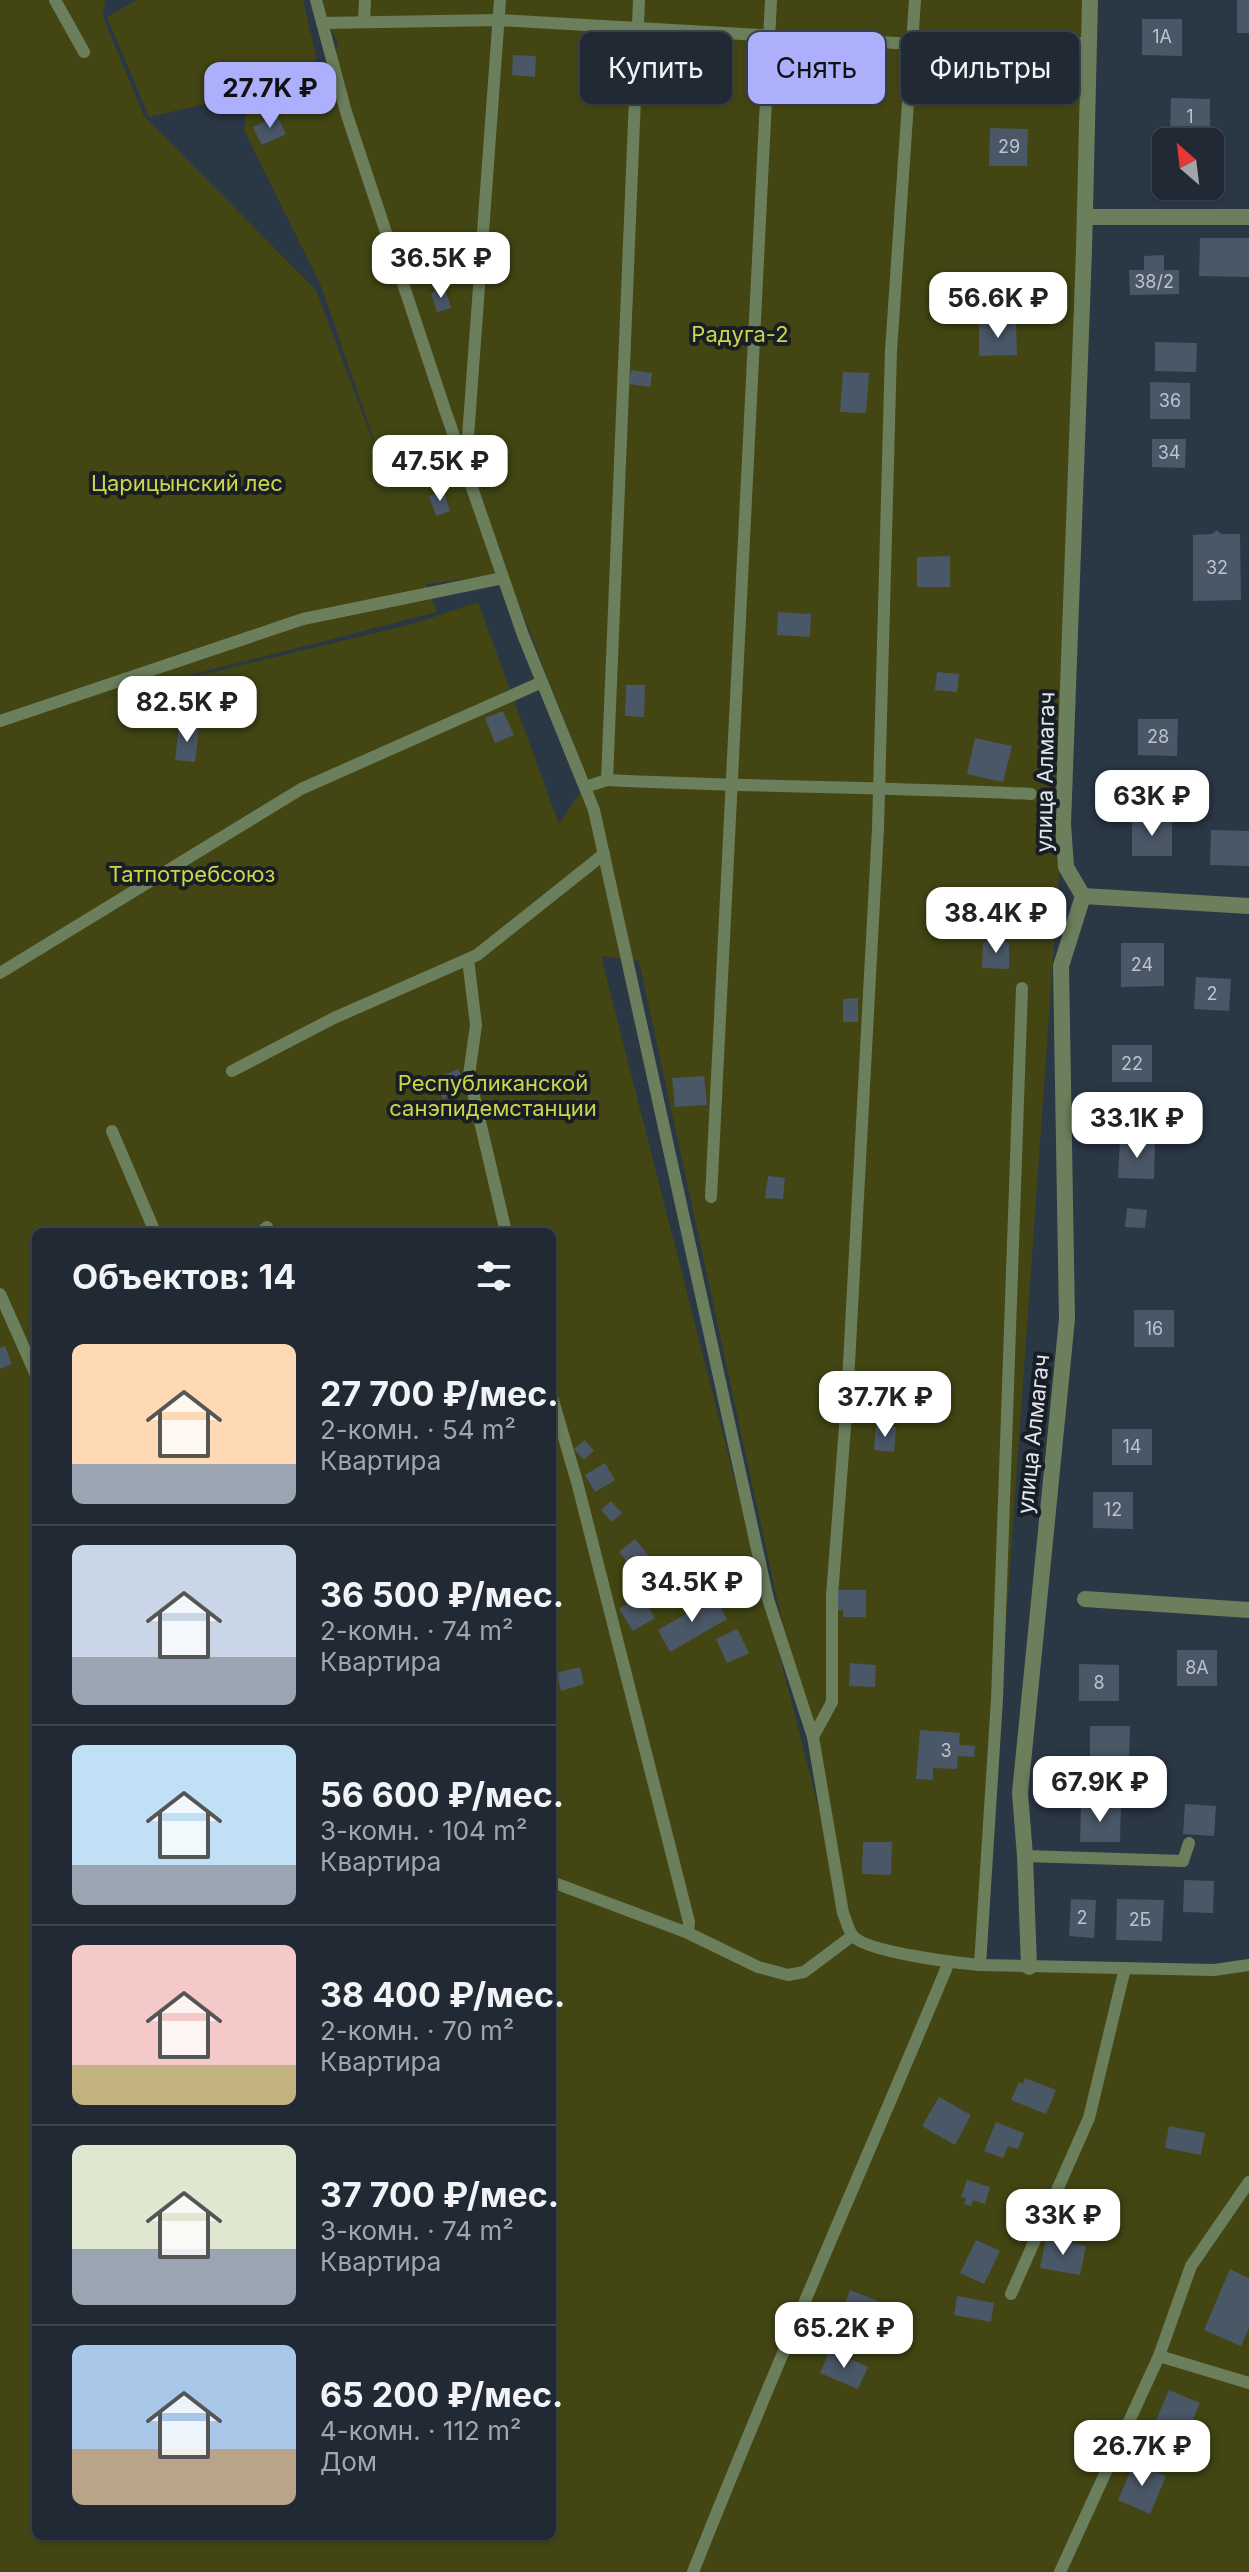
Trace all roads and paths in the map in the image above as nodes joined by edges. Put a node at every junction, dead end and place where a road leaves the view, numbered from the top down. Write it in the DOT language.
graph roads {
  1 [pos="55,0"];
  2 [pos="316,0"];
  3 [pos="365,0"];
  4 [pos="500,0"];
  5 [pos="639,0"];
  6 [pos="771,0"];
  7 [pos="915,0"];
  8 [pos="1090,0"];
  9 [pos="499,20"];
  10 [pos="364,22"];
  11 [pos="322,23"];
  12 [pos="638,27"];
  13 [pos="770,32"];
  14 [pos="914,32"];
  15 [pos="748,33"];
  16 [pos="1079,43"];
  17 [pos="1090,43"];
  18 [pos="84,52"];
  19 [pos="767,104"];
  20 [pos="909,104"];
  21 [pos="1085,217"];
  22 [pos="1249,217"];
  23 [pos="465,469"];
  24 [pos="503,578"];
  25 [pos="542,682"];
  26 [pos="0,721"];
  27 [pos="607,780"];
  28 [pos="730,786"];
  29 [pos="585,787"];
  30 [pos="879,787"];
  31 [pos="1031,794"];
  32 [pos="604,854"];
  33 [pos="1083,896"];
  34 [pos="1249,906"];
  35 [pos="468,959"];
  36 [pos="0,973"];
  37 [pos="1022,988"];
  38 [pos="232,1071"];
  39 [pos="112,1131"];
  40 [pos="711,1197"];
  41 [pos="153,1228"];
  42 [pos="505,1228"];
  43 [pos="0,1294"];
  44 [pos="32,1366"];
  45 [pos="556,1411"];
  46 [pos="1085,1599"];
  47 [pos="1249,1610"];
  48 [pos="813,1737"];
  49 [pos="1189,1843"];
  50 [pos="1025,1856"];
  51 [pos="556,1884"];
  52 [pos="688,1933"];
  53 [pos="852,1936"];
  54 [pos="949,1962"];
  55 [pos="980,1965"];
  56 [pos="1249,1965"];
  57 [pos="1029,1967"];
  58 [pos="1125,1968"];
  59 [pos="1249,2182"];
  60 [pos="1011,2294"];
  61 [pos="1159,2356"];
  62 [pos="1249,2383"];
  63 [pos="693,2572"];
  64 [pos="1060,2572"];
  1 -- 18 [label="lane"];
  2 -- 11 [label="lane"];
  3 -- 10 [label="lane"];
  4 -- 9 [label="lane"];
  5 -- 12 [label="lane"];
  6 -- 13 [label="lane"];
  7 -- 14 [label="lane"];
  8 -- 17 [label="street, улица Алмагач"];
  9 -- 10 [label="lane"];
  9 -- 12 [label="lane"];
  9 -- 23 [label="lane"];
  10 -- 11 [label="lane"];
  11 -- 23 [label="lane"];
  12 -- 15 [label="lane"];
  12 -- 27 [label="lane"];
  16 -- 17 [label="lane"];
  17 -- 21 [label="street, улица Алмагач"];
  19 -- 28 [label="lane"];
  20 -- 30 [label="lane"];
  21 -- 22 [label="street"];
  21 -- 33 [label="street, улица Алмагач"];
  23 -- 24 [label="lane"];
  24 -- 25 [label="lane"];
  24 -- 26 [label="lane"];
  25 -- 29 [label="lane"];
  25 -- 36 [label="lane"];
  27 -- 28 [label="lane"];
  27 -- 29 [label="lane"];
  28 -- 30 [label="lane"];
  28 -- 40 [label="lane"];
  29 -- 32 [label="lane"];
  30 -- 31 [label="lane"];
  30 -- 48 [label="lane"];
  32 -- 35 [label="lane"];
  32 -- 48 [label="lane"];
  33 -- 34 [label="street"];
  33 -- 50 [label="street, улица Алмагач"];
  35 -- 38 [label="lane"];
  35 -- 42 [label="lane"];
  37 -- 55 [label="lane"];
  39 -- 41 [label="lane"];
  43 -- 44 [label="lane"];
  45 -- 52 [label="lane"];
  46 -- 47 [label="street"];
  48 -- 53 [label="lane"];
  49 -- 50 [label="lane"];
  50 -- 57 [label="street, улица Алмагач"];
  51 -- 52 [label="lane"];
  52 -- 53 [label="lane"];
  53 -- 54 [label="lane"];
  54 -- 55 [label="lane"];
  54 -- 63 [label="lane"];
  55 -- 57 [label="lane"];
  56 -- 58 [label="lane"];
  57 -- 58 [label="lane"];
  58 -- 60 [label="lane"];
  59 -- 61 [label="lane"];
  61 -- 62 [label="lane"];
  61 -- 64 [label="lane"];
}
